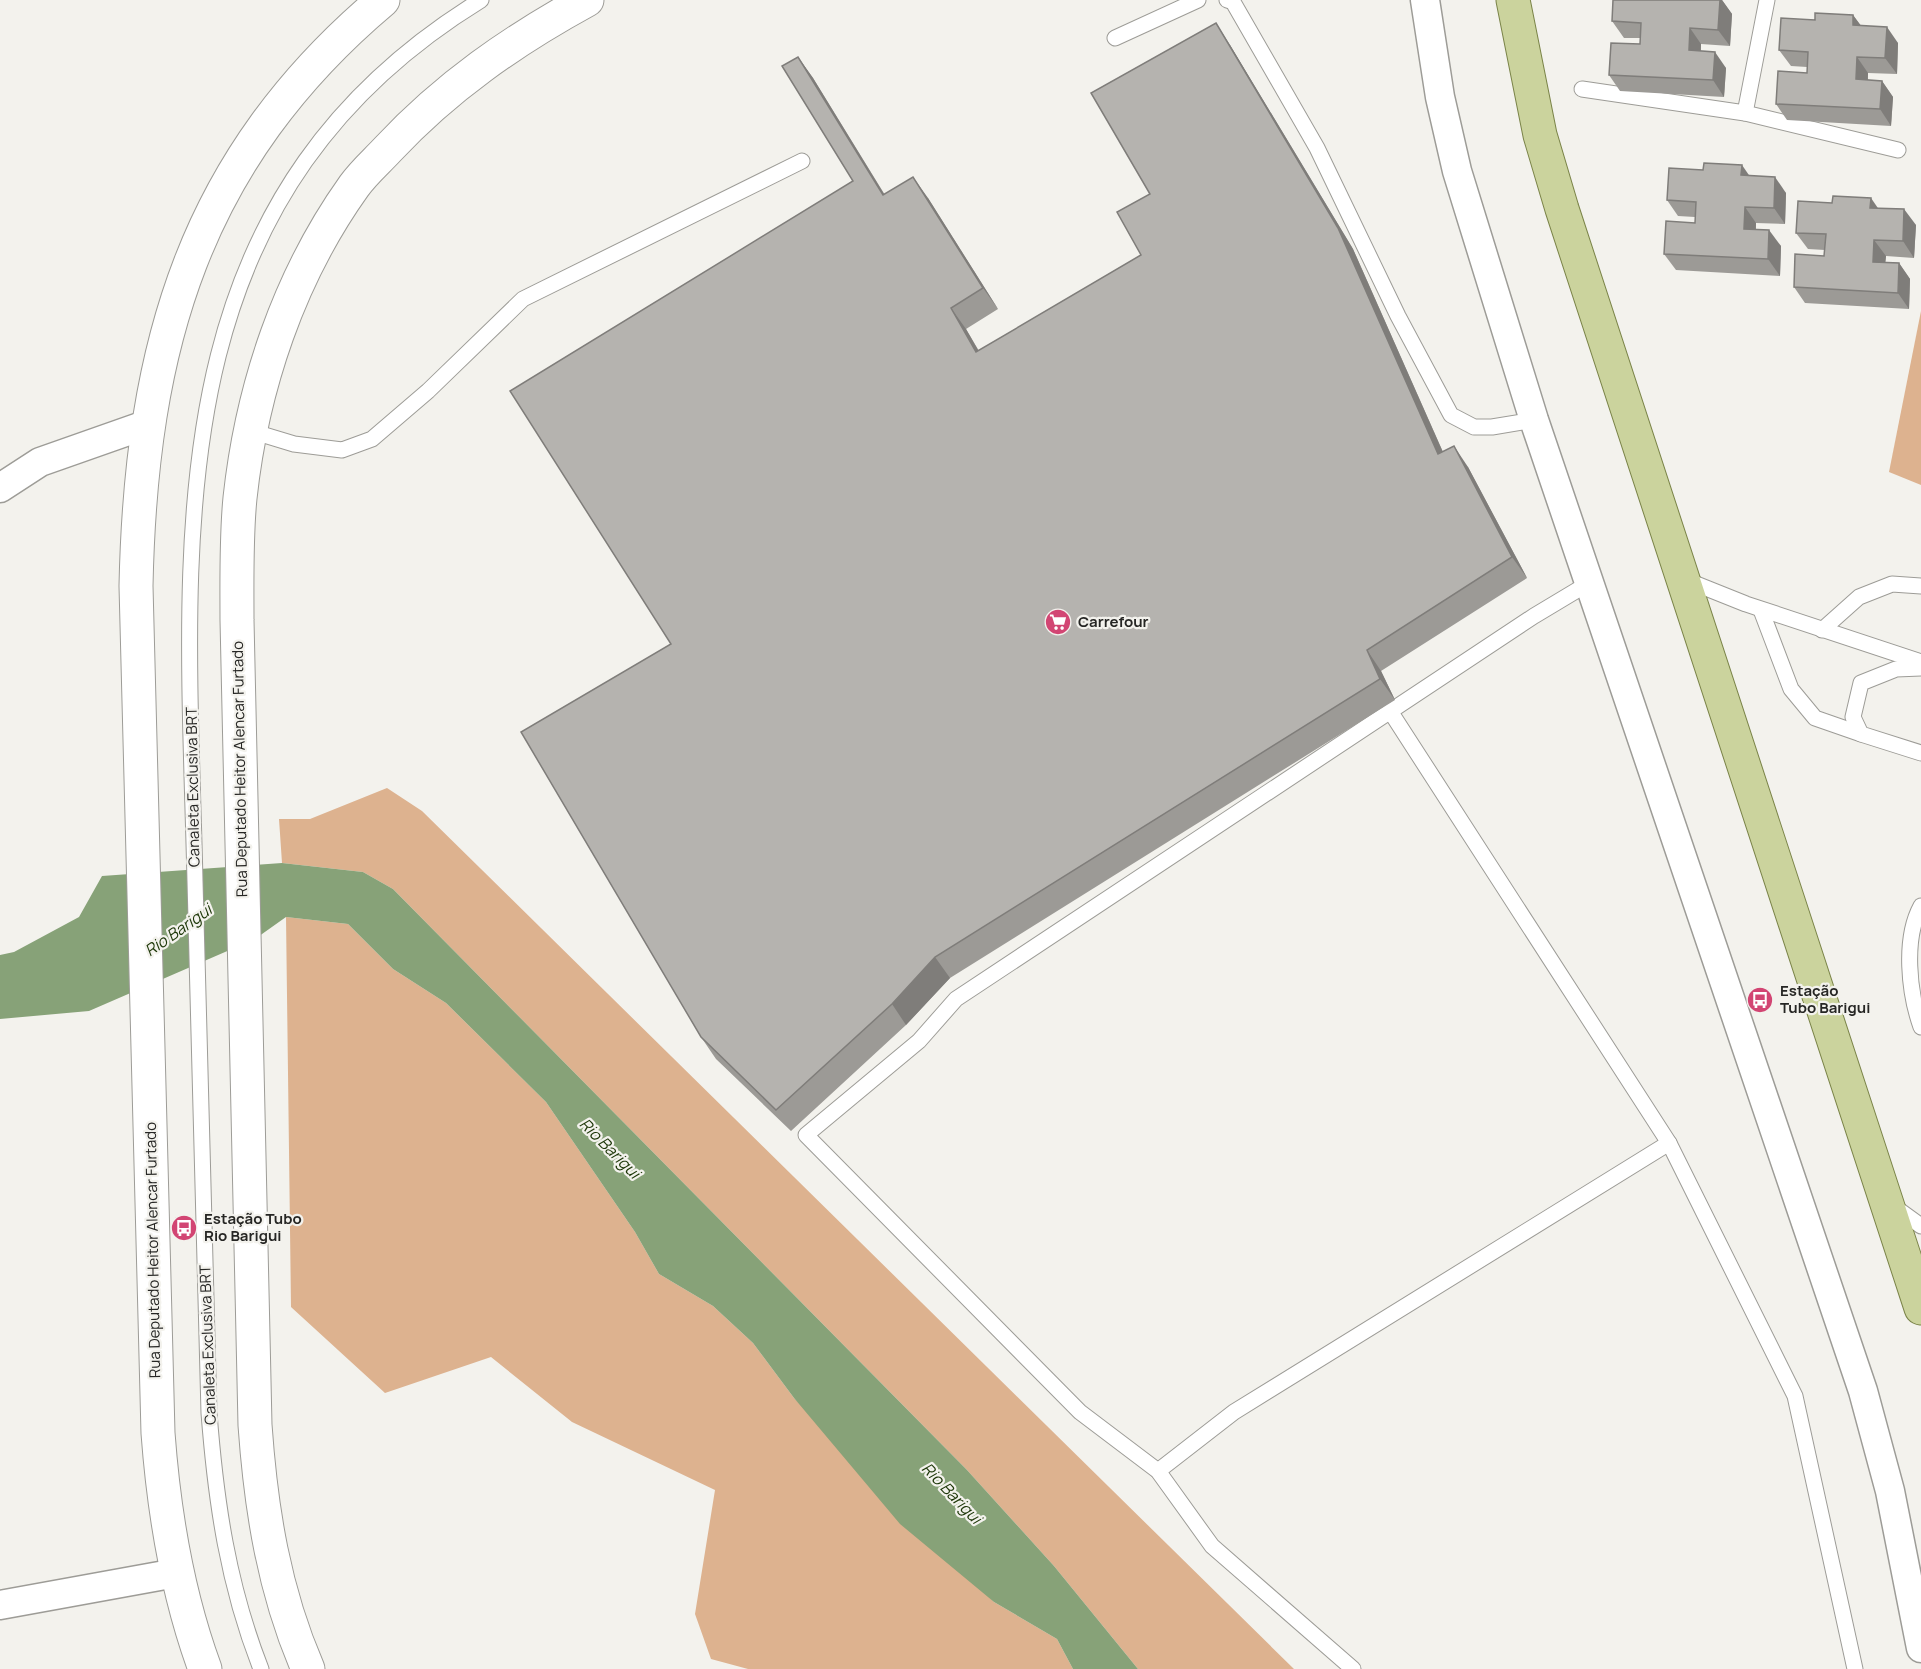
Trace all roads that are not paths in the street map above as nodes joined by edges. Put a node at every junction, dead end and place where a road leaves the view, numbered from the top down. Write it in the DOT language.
graph roads {
  1 [pos="383,0"];
  2 [pos="481,0"];
  3 [pos="587,0"];
  4 [pos="1198,0"];
  5 [pos="1227,0"];
  6 [pos="1425,0"];
  7 [pos="1513,0"];
  8 [pos="1767,0"];
  9 [pos="1115,38"];
  10 [pos="1582,89"];
  11 [pos="1745,113"];
  12 [pos="1898,150"];
  13 [pos="802,161"];
  14 [pos="1534,420"];
  15 [pos="148,424"];
  16 [pos="251,431"];
  17 [pos="0,488"];
  18 [pos="1681,578"];
  19 [pos="1589,583"];
  20 [pos="1921,586"];
  21 [pos="1761,609"];
  22 [pos="1822,630"];
  23 [pos="1921,662"];
  24 [pos="1921,668"];
  25 [pos="1390,711"];
  26 [pos="1861,734"];
  27 [pos="1921,753"];
  28 [pos="1921,906"];
  29 [pos="1921,1027"];
  30 [pos="1669,1143"];
  31 [pos="1884,1199"];
  32 [pos="1921,1226"];
  33 [pos="1921,1308"];
  34 [pos="1158,1471"];
  35 [pos="176,1573"];
  36 [pos="0,1605"];
  37 [pos="1921,1648"];
  38 [pos="205,1669"];
  39 [pos="261,1669"];
  40 [pos="308,1669"];
  41 [pos="1353,1669"];
  42 [pos="1855,1669"];
  1 -- 15 [label="street, Rua Deputado Heitor Alencar Furtado"];
  2 -- 39 [label="lane, Canaleta Exclusiva BRT"];
  3 -- 16 [label="street, Rua Deputado Heitor Alencar Furtado"];
  4 -- 9 [label="lane"];
  5 -- 14 [label="lane"];
  6 -- 14 [label="street"];
  7 -- 18 [label="main road"];
  8 -- 11 [label="lane"];
  10 -- 11 [label="lane"];
  11 -- 12 [label="lane"];
  13 -- 16 [label="lane"];
  14 -- 19 [label="street"];
  15 -- 17 [label="street"];
  15 -- 35 [label="street, Rua Deputado Heitor Alencar Furtado"];
  16 -- 40 [label="street, Rua Deputado Heitor Alencar Furtado"];
  18 -- 21 [label="lane"];
  18 -- 31 [label="main road"];
  19 -- 25 [label="lane"];
  19 -- 37 [label="street"];
  20 -- 22 [label="lane"];
  21 -- 22 [label="lane"];
  21 -- 26 [label="lane"];
  22 -- 23 [label="lane"];
  24 -- 26 [label="lane"];
  25 -- 30 [label="lane"];
  25 -- 34 [label="lane"];
  26 -- 27 [label="lane"];
  28 -- 29 [label="lane"];
  30 -- 34 [label="lane"];
  30 -- 42 [label="lane"];
  31 -- 32 [label="lane"];
  31 -- 33 [label="main road"];
  34 -- 41 [label="lane"];
  35 -- 36 [label="street"];
  35 -- 38 [label="street, Rua Deputado Heitor Alencar Furtado"];
}
